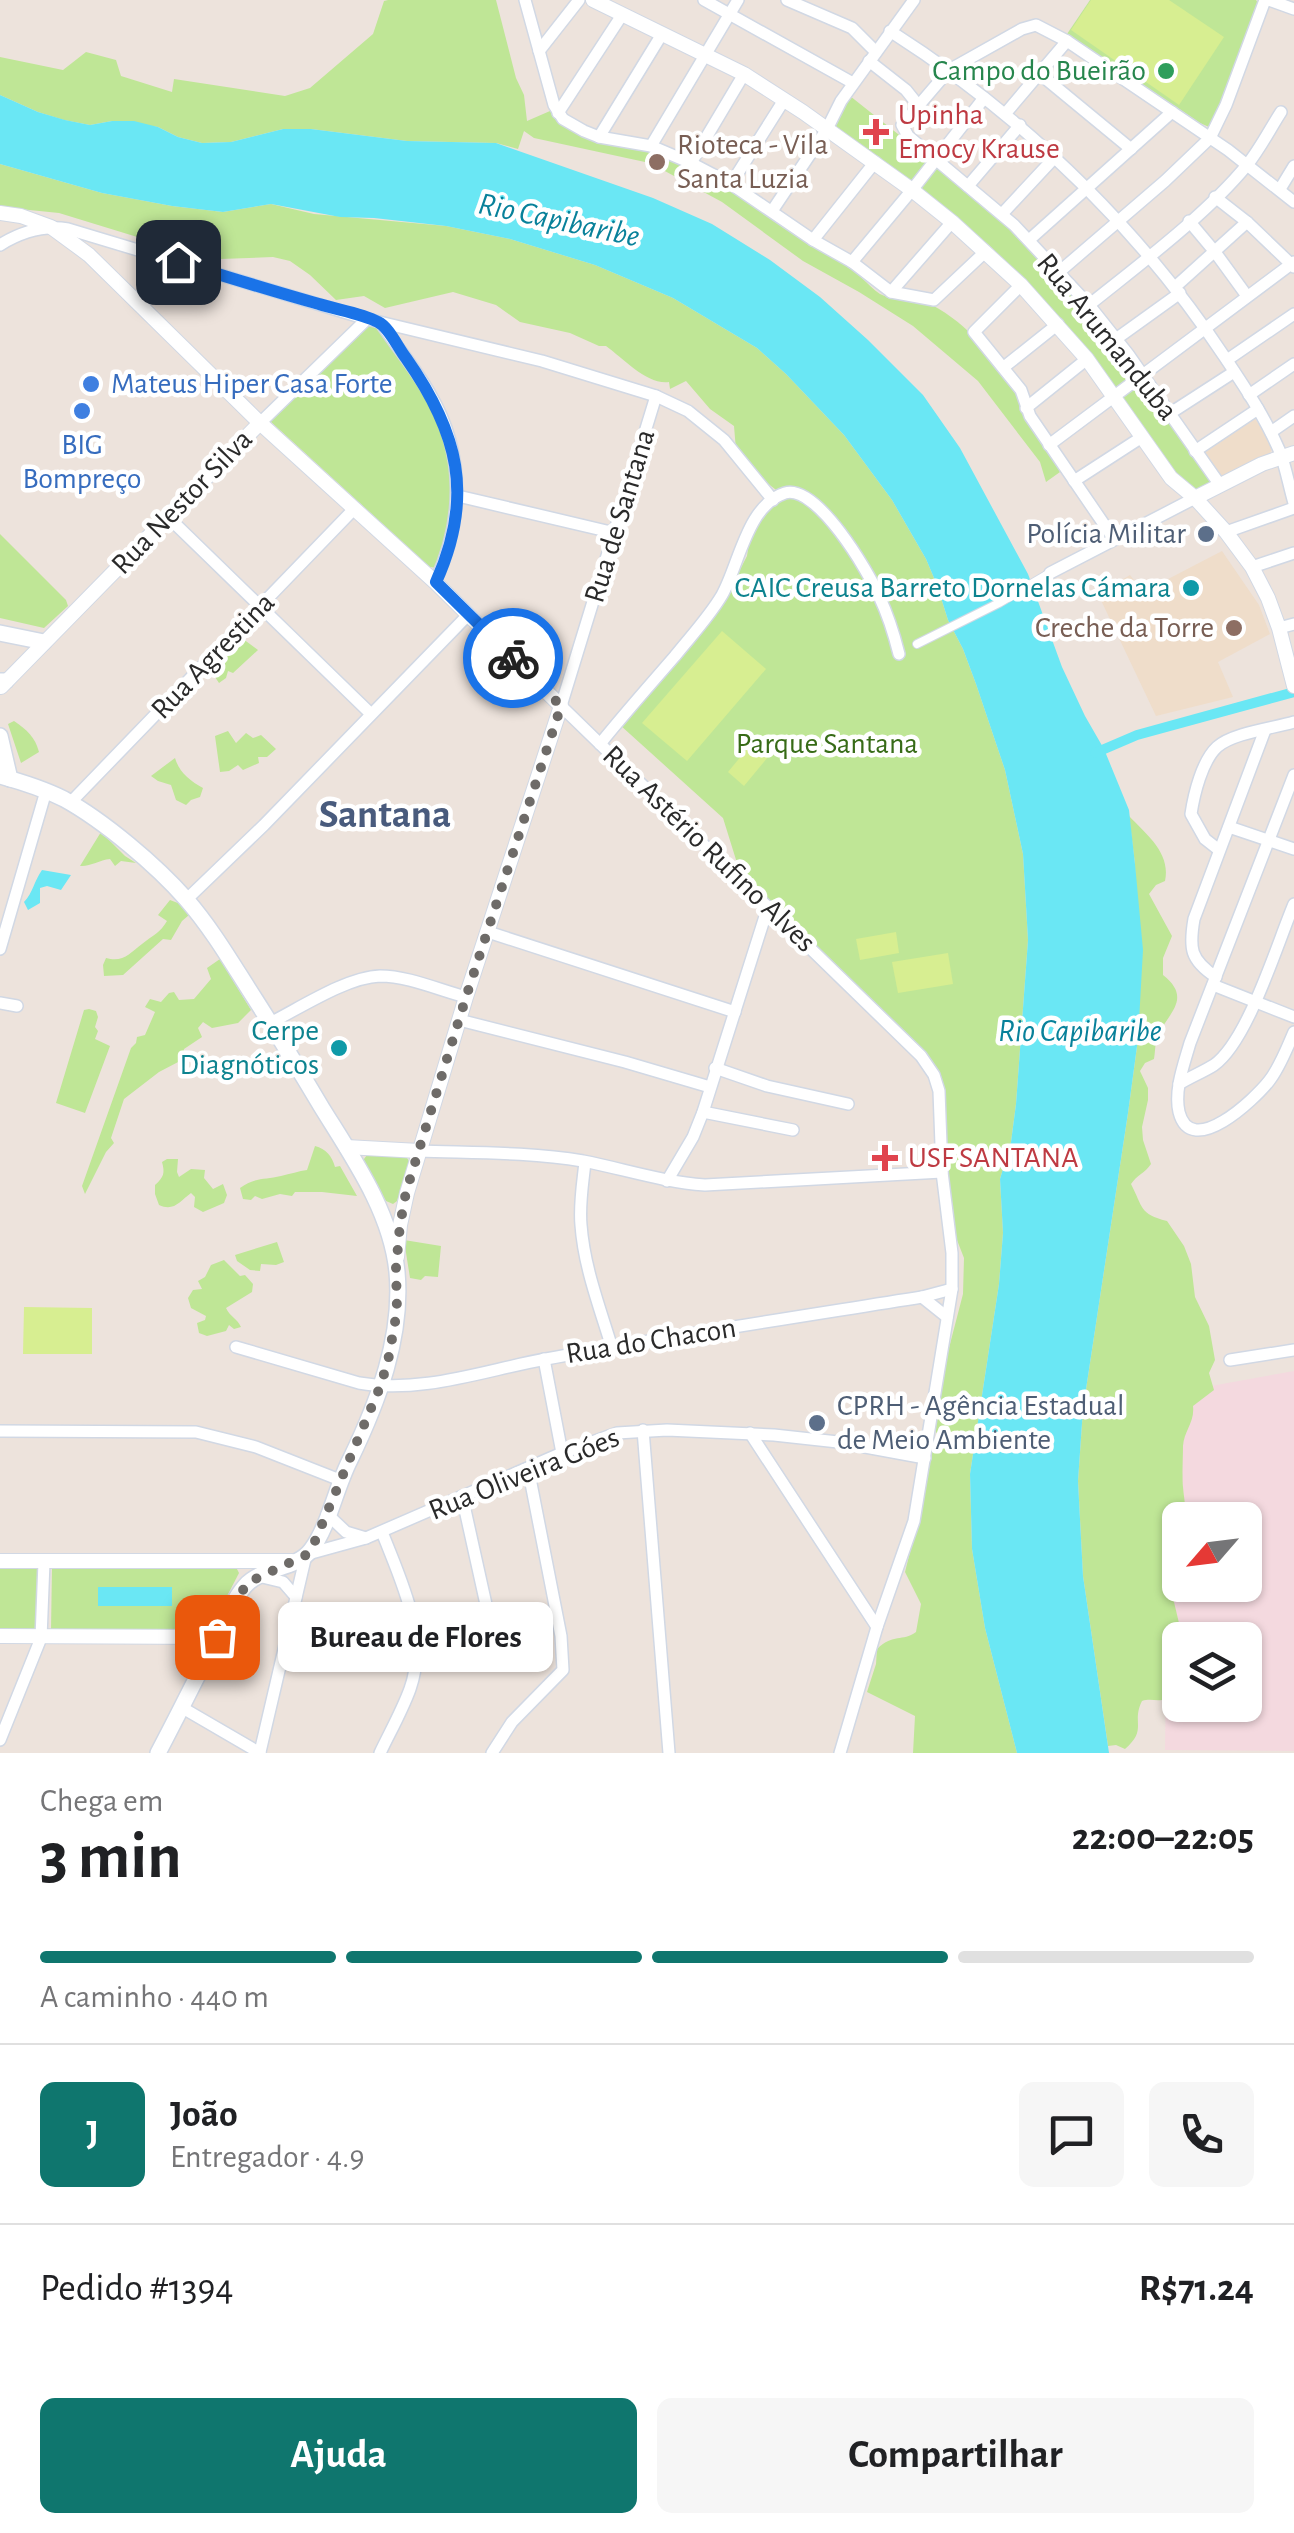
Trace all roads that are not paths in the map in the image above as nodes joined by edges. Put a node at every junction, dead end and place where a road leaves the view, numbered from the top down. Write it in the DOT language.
graph roads {
  1 [pos="525,0"];
  2 [pos="579,0"];
  3 [pos="593,0"];
  4 [pos="704,0"];
  5 [pos="738,0"];
  6 [pos="787,0"];
  7 [pos="914,0"];
  8 [pos="1267,0"];
  9 [pos="1294,10"];
  10 [pos="730,13"];
  11 [pos="622,15"];
  12 [pos="890,31"];
  13 [pos="662,34"];
  14 [pos="1067,40"];
  15 [pos="538,51"];
  16 [pos="705,54"];
  17 [pos="872,56"];
  18 [pos="949,70"];
  19 [pos="744,74"];
  20 [pos="1040,74"];
  21 [pos="853,83"];
  22 [pos="984,98"];
  23 [pos="784,100"];
  24 [pos="918,105"];
  25 [pos="1172,112"];
  26 [pos="1281,112"];
  27 [pos="558,114"];
  28 [pos="1005,114"];
  29 [pos="1020,125"];
  30 [pos="827,129"];
  31 [pos="599,137"];
  32 [pos="1210,138"];
  33 [pos="650,146"];
  34 [pos="1131,149"];
  35 [pos="1054,156"];
  36 [pos="936,160"];
  37 [pos="875,162"];
  38 [pos="692,163"];
  39 [pos="1248,164"];
  40 [pos="1294,166"];
  41 [pos="731,184"];
  42 [pos="968,186"];
  43 [pos="1088,188"];
  44 [pos="1280,189"];
  45 [pos="912,190"];
  46 [pos="1215,197"];
  47 [pos="1294,202"];
  48 [pos="772,211"];
  49 [pos="0,213"];
  50 [pos="1002,214"];
  51 [pos="1119,221"];
  52 [pos="952,222"];
  53 [pos="1189,222"];
  54 [pos="1247,222"];
  55 [pos="51,226"];
  56 [pos="813,240"];
  57 [pos="1029,240"];
  58 [pos="0,245"];
  59 [pos="986,252"];
  60 [pos="1215,252"];
  61 [pos="1149,256"];
  62 [pos="852,262"];
  63 [pos="1293,264"];
  64 [pos="1059,272"];
  65 [pos="1021,285"];
  66 [pos="1177,290"];
  67 [pos="890,292"];
  68 [pos="1247,296"];
  69 [pos="1089,305"];
  70 [pos="1294,314"];
  71 [pos="367,319"];
  72 [pos="382,323"];
  73 [pos="1058,324"];
  74 [pos="1204,327"];
  75 [pos="1116,338"];
  76 [pos="1087,359"];
  77 [pos="1226,360"];
  78 [pos="1294,364"];
  79 [pos="1004,367"];
  80 [pos="1234,372"];
  81 [pos="1142,375"];
  82 [pos="1249,395"];
  83 [pos="656,396"];
  84 [pos="1115,397"];
  85 [pos="1026,408"];
  86 [pos="1258,409"];
  87 [pos="1169,414"];
  88 [pos="1294,416"];
  89 [pos="260,423"];
  90 [pos="1271,432"];
  91 [pos="1142,437"];
  92 [pos="1050,445"];
  93 [pos="1195,450"];
  94 [pos="1288,455"];
  95 [pos="1074,481"];
  96 [pos="1220,485"];
  97 [pos="458,496"];
  98 [pos="1195,498"];
  99 [pos="773,500"];
  100 [pos="1294,506"];
  101 [pos="356,508"];
  102 [pos="167,516"];
  103 [pos="1226,532"];
  104 [pos="615,533"];
  105 [pos="1114,539"];
  106 [pos="1294,552"];
  107 [pos="1252,567"];
  108 [pos="1050,573"];
  109 [pos="436,582"];
  110 [pos="261,608"];
  111 [pos="468,615"];
  112 [pos="1286,626"];
  113 [pos="0,634"];
  114 [pos="44,642"];
  115 [pos="917,644"];
  116 [pos="899,654"];
  117 [pos="1293,676"];
  118 [pos="2,683"];
  119 [pos="561,706"];
  120 [pos="371,714"];
  121 [pos="1294,722"];
  122 [pos="1265,730"];
  123 [pos="0,736"];
  124 [pos="600,744"];
  125 [pos="1294,775"];
  126 [pos="5,777"];
  127 [pos="46,790"];
  128 [pos="70,803"];
  129 [pos="1229,827"];
  130 [pos="1270,841"];
  131 [pos="1294,849"];
  132 [pos="1220,850"];
  133 [pos="186,900"];
  134 [pos="1294,904"];
  135 [pos="768,907"];
  136 [pos="488,932"];
  137 [pos="0,948"];
  138 [pos="1215,981"];
  139 [pos="466,997"];
  140 [pos="1255,1000"];
  141 [pos="0,1003"];
  142 [pos="16,1006"];
  143 [pos="735,1012"];
  144 [pos="1294,1017"];
  145 [pos="459,1020"];
  146 [pos="270,1023"];
  147 [pos="1294,1032"];
  148 [pos="716,1068"];
  149 [pos="1179,1084"];
  150 [pos="710,1087"];
  151 [pos="848,1104"];
  152 [pos="703,1112"];
  153 [pos="793,1130"];
  154 [pos="346,1147"];
  155 [pos="419,1151"];
  156 [pos="585,1162"];
  157 [pos="942,1172"];
  158 [pos="667,1181"];
  159 [pos="396,1268"];
  160 [pos="952,1289"];
  161 [pos="922,1297"];
  162 [pos="948,1317"];
  163 [pos="236,1347"];
  164 [pos="612,1348"];
  165 [pos="1294,1350"];
  166 [pos="544,1359"];
  167 [pos="1230,1360"];
  168 [pos="380,1387"];
  169 [pos="643,1430"];
  170 [pos="0,1431"];
  171 [pos="750,1433"];
  172 [pos="562,1453"];
  173 [pos="925,1458"];
  174 [pos="528,1468"];
  175 [pos="340,1480"];
  176 [pos="462,1496"];
  177 [pos="328,1514"];
  178 [pos="382,1532"];
  179 [pos="366,1538"];
  180 [pos="302,1557"];
  181 [pos="0,1562"];
  182 [pos="44,1562"];
  183 [pos="258,1576"];
  184 [pos="296,1597"];
  185 [pos="877,1627"];
  186 [pos="0,1636"];
  187 [pos="217,1637"];
  188 [pos="40,1638"];
  189 [pos="497,1654"];
  190 [pos="182,1707"];
  191 [pos="0,1740"];
  192 [pos="158,1753"];
  193 [pos="260,1753"];
  194 [pos="380,1753"];
  195 [pos="492,1753"];
  196 [pos="669,1753"];
  197 [pos="840,1753"];
  1 -- 15 [label="street"];
  2 -- 15 [label="street"];
  3 -- 11 [label="street"];
  4 -- 10 [label="street"];
  5 -- 10 [label="street"];
  6 -- 17 [label="street"];
  7 -- 12 [label="street"];
  8 -- 9 [label="street"];
  8 -- 32 [label="street"];
  10 -- 16 [label="street"];
  10 -- 21 [label="street"];
  11 -- 13 [label="street"];
  11 -- 27 [label="street"];
  12 -- 17 [label="street"];
  12 -- 18 [label="street"];
  13 -- 16 [label="street"];
  13 -- 31 [label="street"];
  14 -- 18 [label="street"];
  14 -- 20 [label="street"];
  14 -- 25 [label="street"];
  15 -- 27 [label="street"];
  16 -- 19 [label="street"];
  16 -- 33 [label="street"];
  17 -- 21 [label="street"];
  17 -- 24 [label="street"];
  18 -- 22 [label="street"];
  18 -- 24 [label="street"];
  19 -- 23 [label="street"];
  19 -- 38 [label="street"];
  20 -- 28 [label="street"];
  20 -- 34 [label="street"];
  21 -- 30 [label="street"];
  22 -- 28 [label="street"];
  22 -- 36 [label="street"];
  23 -- 30 [label="street"];
  23 -- 41 [label="street"];
  24 -- 36 [label="street, Rua Arumanduba"];
  25 -- 32 [label="street"];
  25 -- 34 [label="street"];
  26 -- 39 [label="street"];
  27 -- 31 [label="street"];
  28 -- 29 [label="street"];
  29 -- 35 [label="street"];
  29 -- 42 [label="street"];
  30 -- 37 [label="street"];
  30 -- 48 [label="street"];
  31 -- 33 [label="street"];
  32 -- 39 [label="street"];
  32 -- 51 [label="street"];
  33 -- 38 [label="street"];
  34 -- 43 [label="street"];
  35 -- 43 [label="street"];
  35 -- 50 [label="street"];
  36 -- 42 [label="street, Rua Arumanduba"];
  36 -- 45 [label="street"];
  37 -- 45 [label="street"];
  37 -- 56 [label="street"];
  38 -- 41 [label="street"];
  39 -- 44 [label="street"];
  39 -- 46 [label="street"];
  40 -- 44 [label="street"];
  41 -- 48 [label="street"];
  42 -- 50 [label="street, Rua Arumanduba"];
  43 -- 51 [label="street"];
  43 -- 57 [label="street"];
  44 -- 47 [label="street"];
  45 -- 52 [label="street"];
  45 -- 62 [label="street"];
  46 -- 53 [label="street"];
  46 -- 54 [label="street"];
  48 -- 56 [label="street"];
  49 -- 55 [label="street"];
  50 -- 57 [label="street, Rua Arumanduba"];
  51 -- 61 [label="street"];
  51 -- 64 [label="street"];
  52 -- 59 [label="street"];
  52 -- 67 [label="street"];
  53 -- 60 [label="street"];
  53 -- 61 [label="street"];
  54 -- 60 [label="street"];
  54 -- 63 [label="street"];
  55 -- 58 [label="street"];
  55 -- 71 [label="street"];
  55 -- 89 [label="street, Rua Astério Rufino Alves"];
  56 -- 62 [label="street"];
  57 -- 64 [label="street, Rua Arumanduba"];
  59 -- 65 [label="street"];
  59 -- 67 [label="street"];
  60 -- 66 [label="street"];
  60 -- 68 [label="street"];
  61 -- 66 [label="street"];
  61 -- 69 [label="street"];
  62 -- 67 [label="street"];
  63 -- 68 [label="street"];
  64 -- 69 [label="street, Rua Arumanduba"];
  65 -- 73 [label="street"];
  65 -- 79 [label="street"];
  66 -- 74 [label="street"];
  66 -- 75 [label="street"];
  68 -- 74 [label="street"];
  69 -- 75 [label="street, Rua Arumanduba"];
  70 -- 77 [label="street"];
  71 -- 72 [label="street"];
  71 -- 89 [label="street, Rua Nestor Silva"];
  72 -- 83 [label="street"];
  72 -- 97 [label="street"];
  73 -- 76 [label="street"];
  73 -- 79 [label="street"];
  74 -- 77 [label="street"];
  74 -- 81 [label="street"];
  75 -- 81 [label="street, Rua Arumanduba"];
  76 -- 84 [label="street"];
  76 -- 85 [label="street"];
  77 -- 80 [label="street"];
  78 -- 82 [label="street"];
  79 -- 85 [label="street"];
  80 -- 82 [label="street"];
  80 -- 87 [label="street"];
  81 -- 84 [label="street"];
  81 -- 87 [label="street, Rua Arumanduba"];
  82 -- 86 [label="street"];
  83 -- 99 [label="street"];
  83 -- 104 [label="street, Rua de Santana"];
  84 -- 91 [label="street"];
  84 -- 92 [label="street"];
  85 -- 92 [label="street"];
  86 -- 90 [label="street"];
  86 -- 93 [label="street"];
  87 -- 93 [label="street, Rua Arumanduba"];
  88 -- 90 [label="street"];
  89 -- 101 [label="street, Rua Astério Rufino Alves"];
  89 -- 102 [label="street, Rua Nestor Silva"];
  90 -- 94 [label="street"];
  91 -- 95 [label="street"];
  91 -- 98 [label="street"];
  92 -- 95 [label="street"];
  93 -- 96 [label="street, Rua Arumanduba"];
  94 -- 96 [label="street"];
  94 -- 100 [label="street"];
  95 -- 105 [label="street"];
  96 -- 98 [label="street"];
  97 -- 104 [label="street"];
  97 -- 109 [label="street"];
  98 -- 103 [label="street"];
  98 -- 105 [label="street"];
  99 -- 116 [label="street"];
  99 -- 124 [label="street"];
  100 -- 103 [label="street"];
  101 -- 109 [label="street, Rua Astério Rufino Alves"];
  101 -- 110 [label="street, Rua Agrestina"];
  102 -- 110 [label="street"];
  102 -- 114 [label="street, Rua Nestor Silva"];
  103 -- 107 [label="street"];
  104 -- 119 [label="street, Rua de Santana"];
  105 -- 108 [label="street"];
  106 -- 107 [label="street"];
  107 -- 112 [label="street"];
  108 -- 115 [label="street"];
  109 -- 111 [label="street, Rua Astério Rufino Alves"];
  110 -- 120 [label="street"];
  110 -- 128 [label="street, Rua Agrestina"];
  111 -- 119 [label="street, Rua Astério Rufino Alves"];
  111 -- 120 [label="street"];
  112 -- 117 [label="street"];
  113 -- 114 [label="main road"];
  114 -- 118 [label="street, Rua Nestor Silva"];
  119 -- 124 [label="street, Rua Astério Rufino Alves"];
  119 -- 136 [label="street, Rua de Santana"];
  120 -- 133 [label="street"];
  121 -- 122 [label="street"];
  122 -- 129 [label="street"];
  122 -- 132 [label="street"];
  123 -- 126 [label="main road"];
  124 -- 135 [label="street, Rua Astério Rufino Alves"];
  125 -- 130 [label="street"];
  126 -- 127 [label="main road"];
  127 -- 128 [label="main road"];
  127 -- 137 [label="street"];
  128 -- 133 [label="main road"];
  129 -- 130 [label="street"];
  129 -- 132 [label="street"];
  130 -- 131 [label="street"];
  130 -- 138 [label="street"];
  132 -- 138 [label="street"];
  133 -- 146 [label="main road"];
  134 -- 140 [label="street"];
  135 -- 143 [label="street"];
  135 -- 157 [label="street, Rua Astério Rufino Alves"];
  136 -- 139 [label="street, Rua de Santana"];
  136 -- 143 [label="street"];
  138 -- 140 [label="street"];
  138 -- 149 [label="street"];
  139 -- 145 [label="street, Rua de Santana"];
  139 -- 146 [label="street"];
  140 -- 144 [label="street"];
  140 -- 149 [label="street"];
  141 -- 142 [label="street"];
  143 -- 148 [label="street"];
  145 -- 150 [label="street"];
  145 -- 155 [label="street, Rua de Santana"];
  146 -- 154 [label="main road"];
  147 -- 149 [label="street"];
  148 -- 150 [label="street"];
  148 -- 151 [label="street"];
  150 -- 152 [label="street"];
  152 -- 153 [label="street"];
  152 -- 158 [label="street"];
  154 -- 155 [label="street"];
  154 -- 159 [label="main road"];
  155 -- 156 [label="street"];
  155 -- 159 [label="street, Rua de Santana"];
  156 -- 158 [label="street"];
  156 -- 164 [label="street"];
  157 -- 158 [label="street"];
  157 -- 160 [label="street"];
  159 -- 168 [label="main road"];
  160 -- 161 [label="street, Rua do Chacon"];
  160 -- 162 [label="street"];
  161 -- 162 [label="street"];
  161 -- 164 [label="street, Rua do Chacon"];
  162 -- 173 [label="street"];
  163 -- 168 [label="street, Rua do Chacon"];
  164 -- 166 [label="street, Rua do Chacon"];
  165 -- 167 [label="street"];
  166 -- 168 [label="street, Rua do Chacon"];
  166 -- 172 [label="street"];
  168 -- 175 [label="main road"];
  169 -- 171 [label="street, Rua Oliveira Góes"];
  169 -- 172 [label="street, Rua Oliveira Góes"];
  169 -- 196 [label="street"];
  170 -- 175 [label="street"];
  171 -- 173 [label="street, Rua Oliveira Góes"];
  171 -- 185 [label="street"];
  172 -- 174 [label="street, Rua Oliveira Góes"];
  173 -- 185 [label="street"];
  174 -- 176 [label="street, Rua Oliveira Góes"];
  174 -- 195 [label="street"];
  175 -- 177 [label="main road"];
  176 -- 178 [label="street, Rua Oliveira Góes"];
  176 -- 189 [label="street"];
  177 -- 179 [label="street"];
  177 -- 180 [label="main road"];
  178 -- 179 [label="street, Rua Oliveira Góes"];
  178 -- 194 [label="street"];
  179 -- 180 [label="street, Rua Oliveira Góes"];
  180 -- 182 [label="street"];
  180 -- 183 [label="main road"];
  180 -- 184 [label="street"];
  181 -- 182 [label="street"];
  182 -- 188 [label="street"];
  183 -- 184 [label="street"];
  183 -- 187 [label="main road"];
  184 -- 193 [label="street"];
  185 -- 197 [label="street"];
  186 -- 188 [label="street"];
  187 -- 188 [label="street"];
  187 -- 190 [label="main road"];
  188 -- 191 [label="street"];
  190 -- 192 [label="main road"];
  190 -- 193 [label="street"];
}
